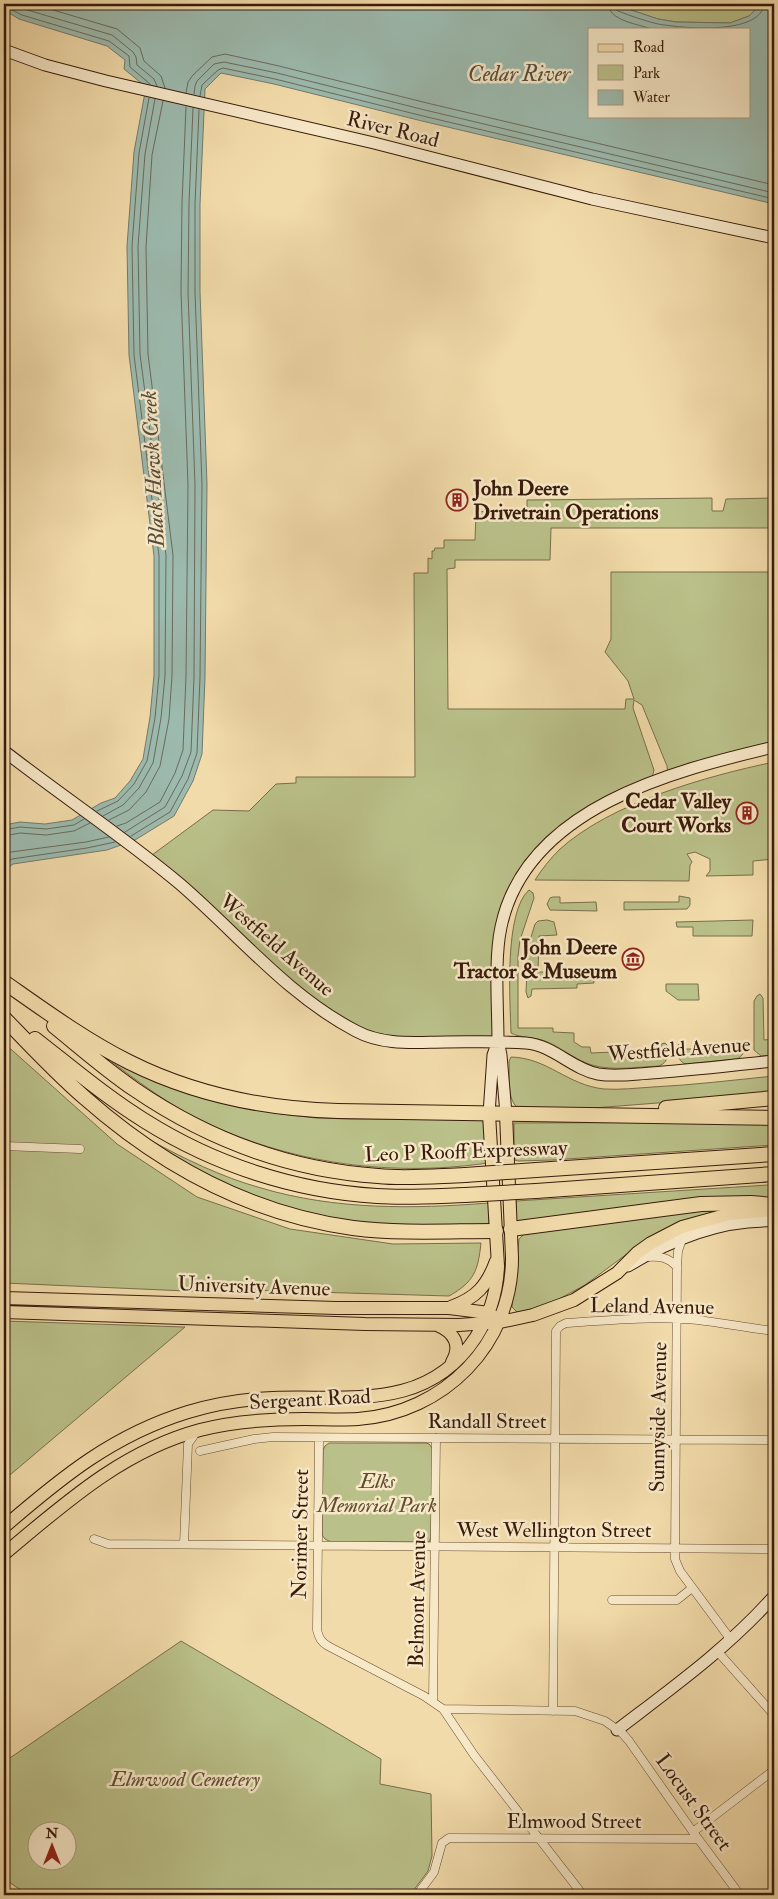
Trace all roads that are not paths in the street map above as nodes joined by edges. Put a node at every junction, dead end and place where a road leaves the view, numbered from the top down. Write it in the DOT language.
graph roads {
  1 [pos="4,50"];
  2 [pos="774,238"];
  3 [pos="774,747"];
  4 [pos="4,751"];
  5 [pos="4,983"];
  6 [pos="4,1013"];
  7 [pos="49,1017"];
  8 [pos="4,1018"];
  9 [pos="32,1042"];
  10 [pos="498,1042"];
  11 [pos="774,1061"];
  12 [pos="774,1098"];
  13 [pos="489,1114"];
  14 [pos="506,1114"];
  15 [pos="588,1115"];
  16 [pos="774,1118"];
  17 [pos="4,1146"];
  18 [pos="80,1149"];
  19 [pos="774,1154"];
  20 [pos="774,1174"];
  21 [pos="748,1176"];
  22 [pos="774,1179"];
  23 [pos="774,1205"];
  24 [pos="774,1210"];
  25 [pos="774,1221"];
  26 [pos="511,1229"];
  27 [pos="496,1231"];
  28 [pos="684,1237"];
  29 [pos="498,1256"];
  30 [pos="642,1257"];
  31 [pos="677,1267"];
  32 [pos="617,1273"];
  33 [pos="4,1298"];
  34 [pos="449,1308"];
  35 [pos="4,1312"];
  36 [pos="487,1318"];
  37 [pos="676,1320"];
  38 [pos="500,1322"];
  39 [pos="434,1324"];
  40 [pos="774,1331"];
  41 [pos="449,1367"];
  42 [pos="200,1430"];
  43 [pos="318,1438"];
  44 [pos="436,1438"];
  45 [pos="555,1438"];
  46 [pos="675,1438"];
  47 [pos="774,1440"];
  48 [pos="200,1451"];
  49 [pos="4,1527"];
  50 [pos="94,1539"];
  51 [pos="184,1544"];
  52 [pos="318,1546"];
  53 [pos="435,1546"];
  54 [pos="554,1547"];
  55 [pos="674,1548"];
  56 [pos="774,1553"];
  57 [pos="4,1554"];
  58 [pos="692,1588"];
  59 [pos="774,1596"];
  60 [pos="612,1600"];
  61 [pos="731,1640"];
  62 [pos="718,1652"];
  63 [pos="433,1701"];
  64 [pos="443,1709"];
  65 [pos="553,1711"];
  66 [pos="774,1715"];
  67 [pos="617,1730"];
  68 [pos="774,1770"];
  69 [pos="693,1832"];
  70 [pos="539,1838"];
  71 [pos="698,1839"];
  72 [pos="422,1894"];
  73 [pos="583,1895"];
  74 [pos="740,1895"];
  1 -- 2 [label="street, River Road"];
  3 -- 10 [label="street"];
  4 -- 10 [label="street, Westfield Avenue"];
  5 -- 7 [label="highway"];
  6 -- 9 [label="highway, Leo P Rooff Expressway"];
  7 -- 13 [label="highway"];
  7 -- 19 [label="highway, Leo P Rooff Expressway, bridge"];
  8 -- 9 [label="highway"];
  9 -- 21 [label="highway, Leo P Rooff Expressway, bridge"];
  9 -- 27 [label="highway"];
  10 -- 11 [label="street, Westfield Avenue"];
  10 -- 13 [label="street"];
  10 -- 14 [label="street"];
  12 -- 15 [label="highway"];
  13 -- 14 [label="highway"];
  13 -- 27 [label="main road, Sergeant Road"];
  14 -- 15 [label="highway"];
  14 -- 26 [label="main road, Sergeant Road"];
  15 -- 16 [label="highway"];
  17 -- 18 [label="street"];
  20 -- 21 [label="highway, Leo P Rooff Expressway"];
  21 -- 22 [label="highway"];
  23 -- 26 [label="highway"];
  24 -- 32 [label="main road"];
  25 -- 28 [label="street, University Avenue"];
  26 -- 27 [label="main road"];
  26 -- 38 [label="main road, Sergeant Road"];
  27 -- 29 [label="main road, Sergeant Road"];
  28 -- 30 [label="street, University Avenue"];
  28 -- 31 [label="street, Sunnyside Avenue"];
  29 -- 34 [label="main road"];
  29 -- 36 [label="main road, Sergeant Road"];
  30 -- 31 [label="street"];
  30 -- 32 [label="street, University Avenue"];
  31 -- 37 [label="street, Sunnyside Avenue"];
  32 -- 38 [label="main road, University Avenue"];
  33 -- 34 [label="main road, University Avenue"];
  34 -- 36 [label="main road, University Avenue"];
  35 -- 39 [label="main road, University Avenue"];
  36 -- 38 [label="main road, University Avenue"];
  36 -- 39 [label="main road, University Avenue"];
  36 -- 41 [label="main road, Sergeant Road"];
  37 -- 40 [label="street, Leland Avenue"];
  37 -- 45 [label="street, Leland Avenue"];
  37 -- 46 [label="street, Sunnyside Avenue"];
  38 -- 42 [label="main road, Sergeant Road"];
  39 -- 41 [label="main road"];
  41 -- 49 [label="main road, Sergeant Road"];
  42 -- 51 [label="street"];
  42 -- 57 [label="main road, Sergeant Road"];
  43 -- 44 [label="street, Randall Street"];
  43 -- 48 [label="street, Randall Street"];
  43 -- 52 [label="street, Norimer Street"];
  44 -- 45 [label="street, Randall Street"];
  44 -- 53 [label="street, Belmont Avenue"];
  45 -- 46 [label="street, Randall Street"];
  45 -- 54 [label="street"];
  46 -- 47 [label="street, Randall Street"];
  46 -- 55 [label="street, Sunnyside Avenue"];
  50 -- 51 [label="street, West Wellington Street"];
  51 -- 52 [label="street, West Wellington Street"];
  52 -- 53 [label="street, West Wellington Street"];
  52 -- 63 [label="street, Norimer Street"];
  53 -- 54 [label="street, West Wellington Street"];
  53 -- 63 [label="street, Belmont Avenue"];
  54 -- 55 [label="street, West Wellington Street"];
  54 -- 65 [label="street"];
  55 -- 56 [label="street, West Wellington Street"];
  55 -- 58 [label="street, Sunnyside Avenue"];
  58 -- 60 [label="street"];
  58 -- 61 [label="street, Sunnyside Avenue"];
  59 -- 61 [label="street"];
  61 -- 62 [label="street"];
  62 -- 66 [label="street"];
  62 -- 67 [label="street"];
  63 -- 64 [label="street"];
  64 -- 65 [label="street, Locust Street"];
  64 -- 70 [label="street"];
  65 -- 67 [label="street, Locust Street"];
  67 -- 69 [label="street, Locust Street"];
  68 -- 69 [label="street"];
  69 -- 71 [label="street, Locust Street"];
  70 -- 71 [label="street, Elmwood Street"];
  70 -- 72 [label="street, Elmwood Street"];
  70 -- 73 [label="street"];
  71 -- 74 [label="street, Locust Street"];
}
